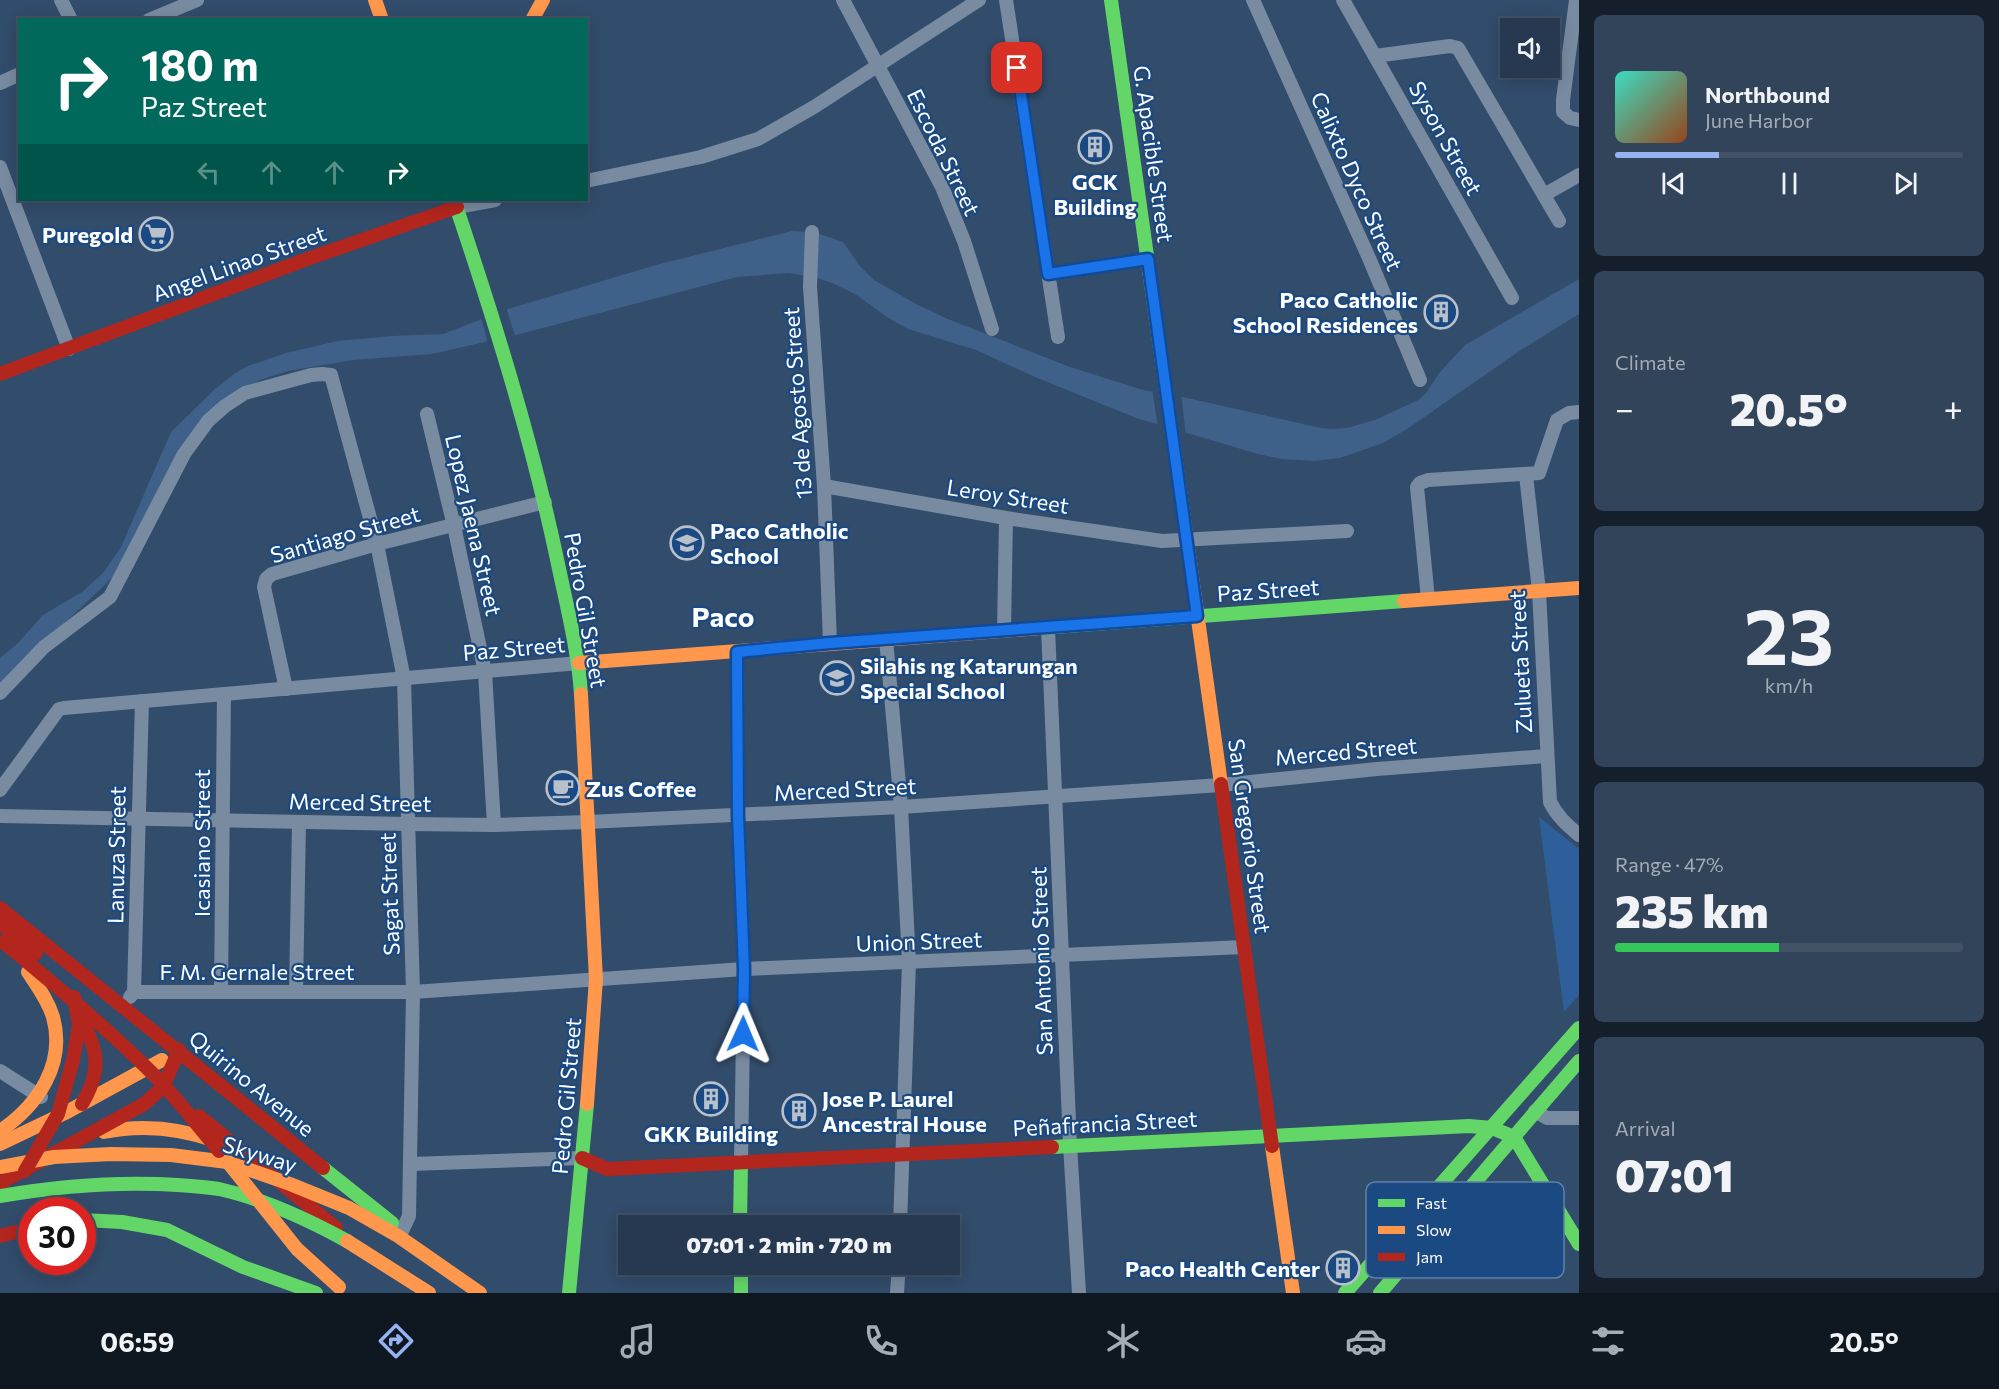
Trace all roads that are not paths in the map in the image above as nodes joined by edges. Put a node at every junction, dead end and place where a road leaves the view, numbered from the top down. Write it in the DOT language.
graph roads {
  1 [pos="61,0"];
  2 [pos="197,0"];
  3 [pos="375,0"];
  4 [pos="543,0"];
  5 [pos="843,0"];
  6 [pos="979,0"];
  7 [pos="1006,0"];
  8 [pos="1111,0"];
  9 [pos="1253,0"];
  10 [pos="1343,0"];
  11 [pos="1576,0"];
  12 [pos="70,18"];
  13 [pos="154,18"];
  14 [pos="381,18"];
  15 [pos="533,18"];
  16 [pos="1375,56"];
  17 [pos="877,65"];
  18 [pos="18,75"];
  19 [pos="0,82"];
  20 [pos="1579,120"];
  21 [pos="0,167"];
  22 [pos="1579,175"];
  23 [pos="588,181"];
  24 [pos="1544,195"];
  25 [pos="482,201"];
  26 [pos="455,203"];
  27 [pos="1559,221"];
  28 [pos="812,232"];
  29 [pos="1148,259"];
  30 [pos="1048,274"];
  31 [pos="1512,298"];
  32 [pos="992,329"];
  33 [pos="1058,337"];
  34 [pos="69,349"];
  35 [pos="0,374"];
  36 [pos="1420,380"];
  37 [pos="1166,385"];
  38 [pos="1579,412"];
  39 [pos="427,414"];
  40 [pos="1533,474"];
  41 [pos="824,486"];
  42 [pos="545,502"];
  43 [pos="1006,518"];
  44 [pos="454,526"];
  45 [pos="1347,531"];
  46 [pos="1187,540"];
  47 [pos="377,544"];
  48 [pos="1579,588"];
  49 [pos="1539,591"];
  50 [pos="1428,599"];
  51 [pos="1197,616"];
  52 [pos="1048,628"];
  53 [pos="1004,631"];
  54 [pos="886,639"];
  55 [pos="830,643"];
  56 [pos="737,652"];
  57 [pos="579,663"];
  58 [pos="485,672"];
  59 [pos="404,679"];
  60 [pos="286,689"];
  61 [pos="0,693"];
  62 [pos="224,694"];
  63 [pos="142,701"];
  64 [pos="1546,756"];
  65 [pos="1221,785"];
  66 [pos="0,790"];
  67 [pos="1055,796"];
  68 [pos="901,807"];
  69 [pos="0,816"];
  70 [pos="738,816"];
  71 [pos="138,820"];
  72 [pos="222,821"];
  73 [pos="299,822"];
  74 [pos="588,822"];
  75 [pos="408,824"];
  76 [pos="494,825"];
  77 [pos="1579,835"];
  78 [pos="0,908"];
  79 [pos="0,923"];
  80 [pos="1,945"];
  81 [pos="1244,947"];
  82 [pos="1063,956"];
  83 [pos="909,962"];
  84 [pos="744,969"];
  85 [pos="596,979"];
  86 [pos="134,992"];
  87 [pos="221,992"];
  88 [pos="296,992"];
  89 [pos="413,992"];
  90 [pos="123,1006"];
  91 [pos="82,1022"];
  92 [pos="1579,1028"];
  93 [pos="179,1050"];
  94 [pos="1579,1061"];
  95 [pos="0,1071"];
  96 [pos="142,1072"];
  97 [pos="163,1087"];
  98 [pos="82,1104"];
  99 [pos="1535,1111"];
  100 [pos="65,1113"];
  101 [pos="1579,1118"];
  102 [pos="36,1127"];
  103 [pos="1492,1128"];
  104 [pos="0,1131"];
  105 [pos="1270,1136"];
  106 [pos="85,1137"];
  107 [pos="1514,1137"];
  108 [pos="0,1144"];
  109 [pos="1070,1145"];
  110 [pos="51,1155"];
  111 [pos="903,1155"];
  112 [pos="582,1158"];
  113 [pos="253,1160"];
  114 [pos="741,1162"];
  115 [pos="411,1164"];
  116 [pos="0,1167"];
  117 [pos="1444,1182"];
  118 [pos="1475,1182"];
  119 [pos="1541,1182"];
  120 [pos="0,1183"];
  121 [pos="0,1199"];
  122 [pos="740,1215"];
  123 [pos="900,1215"];
  124 [pos="1564,1219"];
  125 [pos="96,1221"];
  126 [pos="402,1231"];
  127 [pos="18,1232"];
  128 [pos="0,1236"];
  129 [pos="1579,1244"];
  130 [pos="1366,1270"];
  131 [pos="741,1275"];
  132 [pos="898,1275"];
  133 [pos="1393,1278"];
  134 [pos="316,1293"];
  135 [pos="349,1293"];
  136 [pos="417,1293"];
  137 [pos="429,1293"];
  138 [pos="479,1293"];
  139 [pos="569,1293"];
  140 [pos="741,1293"];
  141 [pos="897,1293"];
  142 [pos="1079,1293"];
  143 [pos="1293,1293"];
  144 [pos="1346,1293"];
  145 [pos="1380,1293"];
  1 -- 12 [label="street"];
  2 -- 13 [label="street"];
  3 -- 14 [label="main road"];
  4 -- 15 [label="main road"];
  5 -- 17 [label="street, Escoda Street"];
  6 -- 17 [label="street"];
  7 -- 30 [label="street"];
  8 -- 29 [label="main road, G. Apacible Street"];
  9 -- 36 [label="street, Calixto Dyco Street"];
  10 -- 16 [label="street, Syson Street"];
  11 -- 20 [label="street"];
  16 -- 24 [label="street"];
  16 -- 31 [label="street, Syson Street"];
  17 -- 23 [label="street"];
  17 -- 32 [label="street, Escoda Street"];
  18 -- 19 [label="street"];
  21 -- 34 [label="street"];
  22 -- 24 [label="street"];
  24 -- 27 [label="street"];
  25 -- 26 [label="street, Angel Linao Street"];
  26 -- 34 [label="main road, Angel Linao Street"];
  26 -- 42 [label="main road, Pedro Gil Street"];
  28 -- 41 [label="street, 13 de Agosto Street"];
  29 -- 30 [label="street"];
  29 -- 37 [label="main road, G. Apacible Street"];
  30 -- 33 [label="street"];
  34 -- 35 [label="main road, Angel Linao Street"];
  37 -- 46 [label="main road, San Gregorio Street"];
  38 -- 40 [label="street"];
  39 -- 44 [label="street, Lopez Jaena Street"];
  40 -- 49 [label="street, Zulueta Street"];
  40 -- 50 [label="street"];
  41 -- 43 [label="street, Leroy Street"];
  41 -- 55 [label="street, 13 de Agosto Street"];
  42 -- 44 [label="street, Santiago Street"];
  42 -- 57 [label="main road, Pedro Gil Street"];
  43 -- 46 [label="street, Leroy Street"];
  43 -- 53 [label="street"];
  44 -- 47 [label="street, Santiago Street"];
  44 -- 58 [label="street, Lopez Jaena Street"];
  45 -- 46 [label="street, Leroy Street"];
  46 -- 51 [label="main road, San Gregorio Street"];
  47 -- 59 [label="street, Sagat Street"];
  47 -- 60 [label="street, Santiago Street"];
  47 -- 61 [label="street, Sagat Street"];
  48 -- 49 [label="main road, Paz Street"];
  49 -- 50 [label="main road, Paz Street"];
  49 -- 64 [label="street, Zulueta Street"];
  50 -- 51 [label="main road, Paz Street"];
  51 -- 52 [label="main road, Paz Street"];
  51 -- 65 [label="main road, San Gregorio Street"];
  52 -- 53 [label="main road, Paz Street"];
  52 -- 67 [label="street, San Antonio Street"];
  53 -- 54 [label="main road, Paz Street"];
  54 -- 55 [label="main road, Paz Street"];
  54 -- 68 [label="street"];
  55 -- 56 [label="main road, Paz Street"];
  56 -- 57 [label="main road, Paz Street"];
  56 -- 70 [label="street"];
  57 -- 58 [label="street, Paz Street"];
  57 -- 74 [label="main road, Pedro Gil Street"];
  58 -- 59 [label="street, Paz Street"];
  58 -- 76 [label="street, Lopez Jaena Street"];
  59 -- 60 [label="street, Paz Street"];
  59 -- 75 [label="street, Sagat Street"];
  60 -- 62 [label="street, Paz Street"];
  62 -- 63 [label="street, Paz Street"];
  62 -- 72 [label="street, Icasiano Street"];
  63 -- 66 [label="street, Paz Street"];
  63 -- 71 [label="street, Lanuza Street"];
  64 -- 65 [label="street, Merced Street"];
  64 -- 77 [label="street, Zulueta Street"];
  65 -- 67 [label="street, Merced Street"];
  65 -- 81 [label="main road, San Gregorio Street"];
  67 -- 68 [label="street, Merced Street"];
  67 -- 82 [label="street, San Antonio Street"];
  68 -- 70 [label="street, Merced Street"];
  68 -- 83 [label="street"];
  69 -- 71 [label="street, Merced Street"];
  70 -- 74 [label="street, Merced Street"];
  70 -- 84 [label="street"];
  71 -- 72 [label="street, Merced Street"];
  71 -- 86 [label="street, Lanuza Street"];
  72 -- 73 [label="street, Merced Street"];
  72 -- 87 [label="street, Icasiano Street"];
  73 -- 75 [label="street, Merced Street"];
  73 -- 88 [label="street"];
  74 -- 76 [label="street, Merced Street"];
  74 -- 85 [label="main road, Pedro Gil Street"];
  75 -- 76 [label="street, Merced Street"];
  75 -- 89 [label="street, Sagat Street"];
  78 -- 90 [label="main road, Quirino Avenue"];
  79 -- 121 [label="main road, bridge"];
  80 -- 91 [label="main road"];
  80 -- 104 [label="main road, bridge"];
  80 -- 135 [label="main road, bridge"];
  81 -- 82 [label="street, Union Street"];
  81 -- 105 [label="main road, San Gregorio Street"];
  82 -- 83 [label="street, Union Street"];
  82 -- 109 [label="street, San Antonio Street"];
  83 -- 84 [label="street, Union Street"];
  83 -- 111 [label="street"];
  84 -- 85 [label="street, Union Street"];
  84 -- 114 [label="street"];
  85 -- 89 [label="street, F. M. Gernale Street"];
  85 -- 112 [label="main road, Pedro Gil Street"];
  86 -- 87 [label="street, F. M. Gernale Street"];
  86 -- 90 [label="street"];
  87 -- 88 [label="street, F. M. Gernale Street"];
  88 -- 89 [label="street, F. M. Gernale Street"];
  89 -- 115 [label="street, Sagat Street"];
  90 -- 93 [label="main road, Quirino Avenue"];
  91 -- 96 [label="main road"];
  91 -- 98 [label="main road"];
  92 -- 103 [label="main road"];
  93 -- 96 [label="main road"];
  93 -- 97 [label="main road"];
  93 -- 126 [label="main road, Quirino Avenue"];
  94 -- 99 [label="main road"];
  95 -- 100 [label="street"];
  96 -- 97 [label="main road"];
  96 -- 98 [label="main road"];
  97 -- 106 [label="main road"];
  97 -- 113 [label="main road"];
  98 -- 100 [label="main road"];
  99 -- 101 [label="street"];
  99 -- 107 [label="main road"];
  100 -- 102 [label="main road"];
  102 -- 108 [label="main road"];
  102 -- 110 [label="main road"];
  103 -- 105 [label="main road, Peñafrancia Street"];
  103 -- 107 [label="main road, Peñafrancia Street"];
  103 -- 117 [label="main road"];
  105 -- 109 [label="main road, Peñafrancia Street"];
  105 -- 143 [label="main road, San Gregorio Street"];
  106 -- 110 [label="main road"];
  106 -- 113 [label="main road"];
  107 -- 118 [label="main road"];
  107 -- 119 [label="main road"];
  109 -- 111 [label="main road, Peñafrancia Street"];
  109 -- 142 [label="street, San Antonio Street"];
  110 -- 120 [label="main road"];
  111 -- 114 [label="main road, Peñafrancia Street"];
  111 -- 123 [label="street"];
  112 -- 114 [label="main road, Peñafrancia Street"];
  112 -- 115 [label="street, Peñafrancia Street"];
  112 -- 139 [label="main road, Pedro Gil Street"];
  113 -- 136 [label="main road"];
  114 -- 122 [label="main road"];
  115 -- 126 [label="street, Sagat Street"];
  116 -- 138 [label="main road, Skyway, bridge"];
  121 -- 137 [label="main road, Skyway, bridge"];
  124 -- 129 [label="main road"];
  125 -- 134 [label="main road"];
  126 -- 138 [label="main road, Quirino Avenue"];
  127 -- 128 [label="main road"];
  130 -- 144 [label="main road"];
  131 -- 140 [label="main road"];
  132 -- 141 [label="street"];
  133 -- 145 [label="main road"];
}
